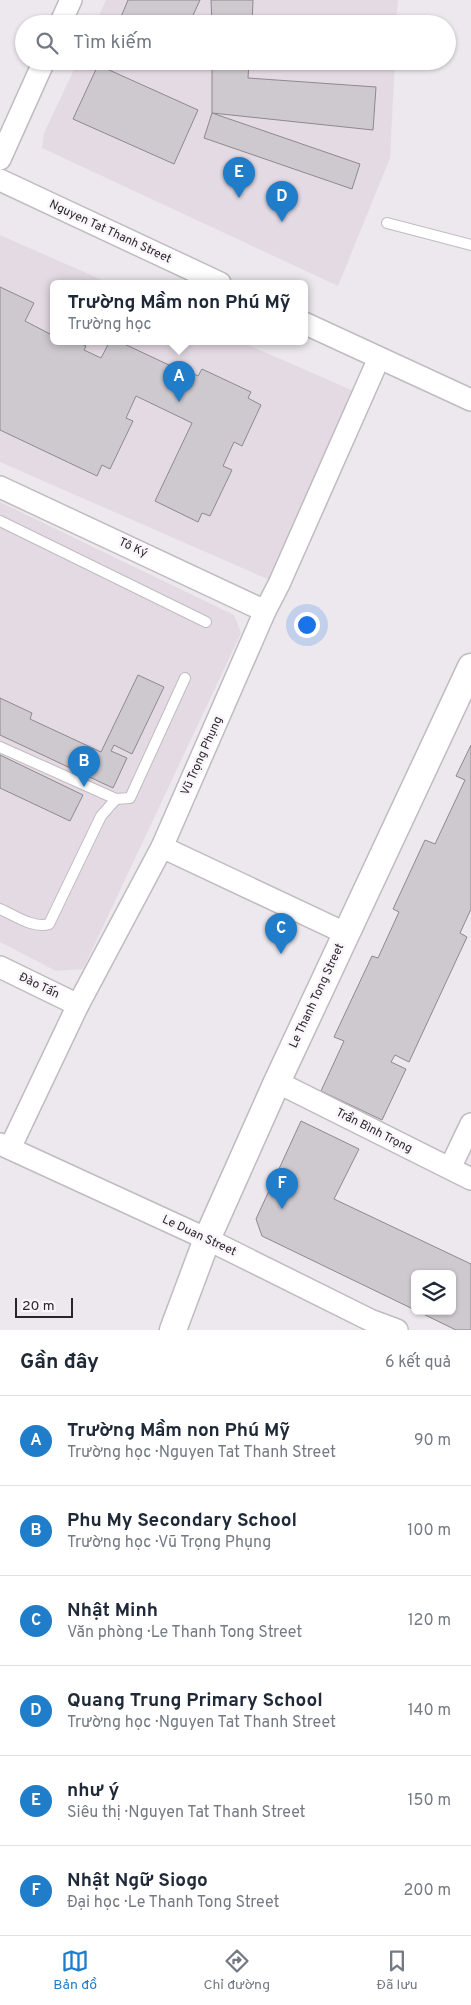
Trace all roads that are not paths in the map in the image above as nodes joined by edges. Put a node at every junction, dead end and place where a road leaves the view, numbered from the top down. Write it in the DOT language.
graph roads {
  1 [pos="71,0"];
  2 [pos="64,15"];
  3 [pos="40,70"];
  4 [pos="0,160"];
  5 [pos="0,180"];
  6 [pos="387,223"];
  7 [pos="471,245"];
  8 [pos="214,280"];
  9 [pos="308,325"];
  10 [pos="379,358"];
  11 [pos="471,400"];
  12 [pos="0,487"];
  13 [pos="0,521"];
  14 [pos="265,611"];
  15 [pos="206,622"];
  16 [pos="471,667"];
  17 [pos="185,678"];
  18 [pos="0,747"];
  19 [pos="116,799"];
  20 [pos="162,847"];
  21 [pos="0,909"];
  22 [pos="346,934"];
  23 [pos="0,966"];
  24 [pos="78,1005"];
  25 [pos="277,1082"];
  26 [pos="471,1124"];
  27 [pos="5,1146"];
  28 [pos="450,1168"];
  29 [pos="471,1179"];
  30 [pos="207,1239"];
  31 [pos="368,1325"];
  32 [pos="172,1330"];
  33 [pos="397,1330"];
  1 -- 2 [label="street"];
  3 -- 4 [label="street"];
  5 -- 8 [label="street, Nguyen Tat Thanh Street"];
  6 -- 7 [label="lane"];
  9 -- 10 [label="street"];
  10 -- 11 [label="street"];
  10 -- 14 [label="street, Vũ Trọng Phụng"];
  12 -- 14 [label="street, Tô Ký"];
  13 -- 15 [label="lane"];
  14 -- 20 [label="street, Vũ Trọng Phụng"];
  16 -- 22 [label="street, Le Thanh Tong Street"];
  17 -- 19 [label="lane"];
  18 -- 19 [label="lane"];
  19 -- 21 [label="lane"];
  20 -- 22 [label="street"];
  20 -- 24 [label="street, Vũ Trọng Phụng"];
  22 -- 25 [label="street, Le Thanh Tong Street"];
  23 -- 24 [label="street, Đào Tấn"];
  24 -- 27 [label="street, Vũ Trọng Phụng"];
  25 -- 28 [label="street, Trần Bình Trọng"];
  25 -- 30 [label="street, Le Thanh Tong Street"];
  26 -- 28 [label="street"];
  27 -- 30 [label="street, Le Duan Street"];
  28 -- 29 [label="street, Trần Bình Trọng"];
  30 -- 31 [label="street, Le Duan Street"];
  30 -- 32 [label="street, Le Thanh Tong Street"];
  31 -- 33 [label="street, Le Duan Street"];
}
